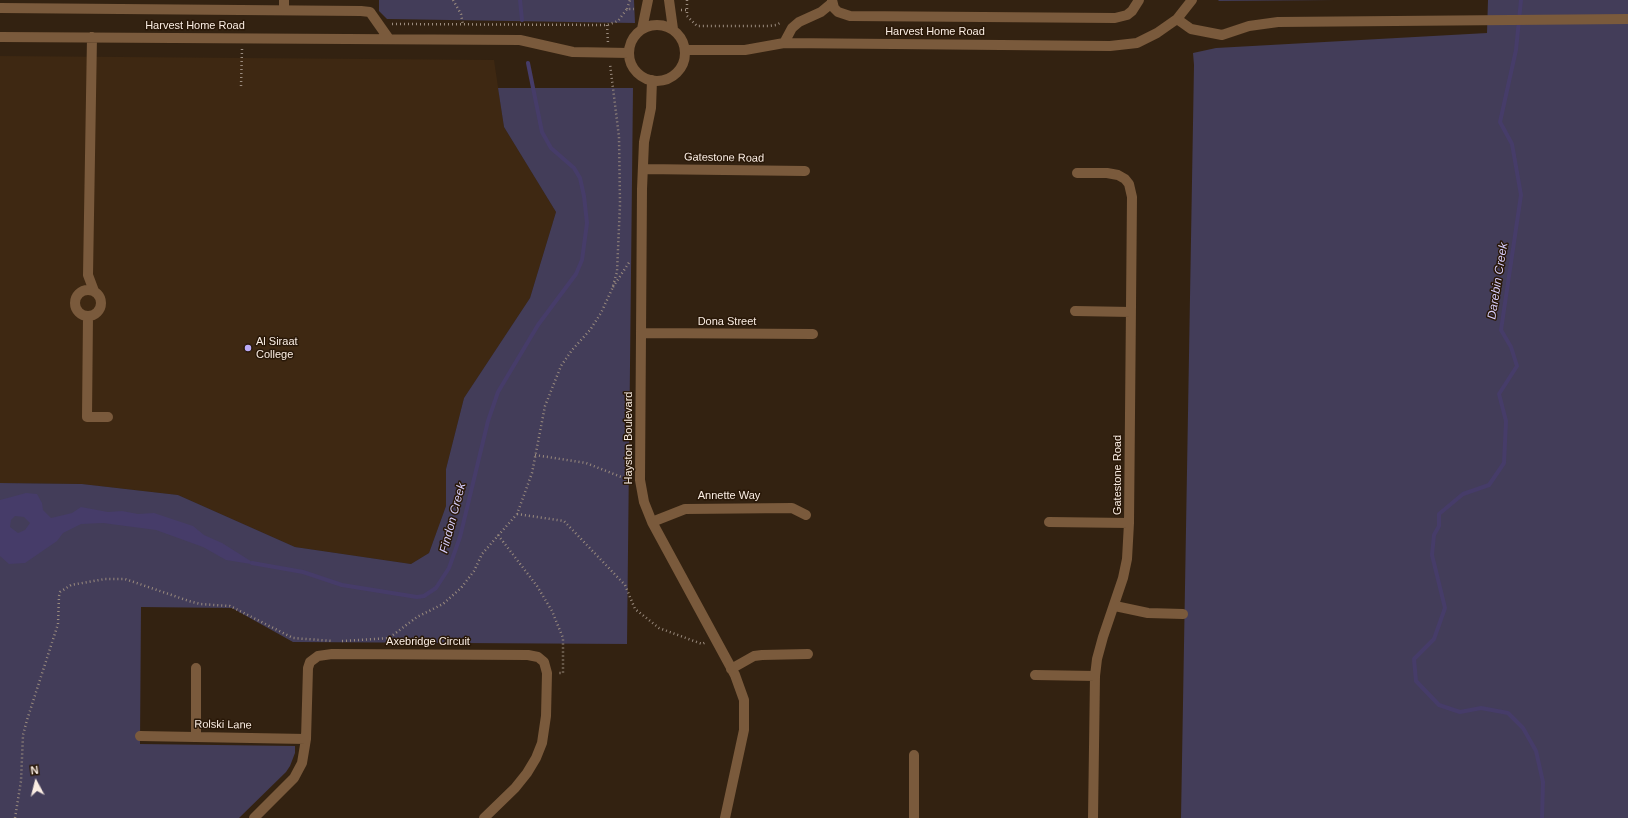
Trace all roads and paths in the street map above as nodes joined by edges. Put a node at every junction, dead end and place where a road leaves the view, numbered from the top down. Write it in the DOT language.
graph roads {
  1 [pos="361,0"];
  2 [pos="453,0"];
  3 [pos="630,0"];
  4 [pos="687,0"];
  5 [pos="1139,0"];
  6 [pos="1192,0"];
  7 [pos="832,2"];
  8 [pos="130,5"];
  9 [pos="284,5"];
  10 [pos="647,5"];
  11 [pos="669,5"];
  12 [pos="2,9"];
  13 [pos="627,9"];
  14 [pos="687,10"];
  15 [pos="361,11"];
  16 [pos="1177,18"];
  17 [pos="785,19"];
  18 [pos="1628,19"];
  19 [pos="607,25"];
  20 [pos="642,29"];
  21 [pos="673,29"];
  22 [pos="0,37"];
  23 [pos="92,37"];
  24 [pos="242,38"];
  25 [pos="389,39"];
  26 [pos="784,43"];
  27 [pos="686,50"];
  28 [pos="609,53"];
  29 [pos="629,53"];
  30 [pos="652,80"];
  31 [pos="241,86"];
  32 [pos="643,169"];
  33 [pos="805,171"];
  34 [pos="1077,173"];
  35 [pos="642,244"];
  36 [pos="88,275"];
  37 [pos="612,289"];
  38 [pos="94,291"];
  39 [pos="82,292"];
  40 [pos="1075,311"];
  41 [pos="1131,312"];
  42 [pos="88,316"];
  43 [pos="642,333"];
  44 [pos="813,334"];
  45 [pos="108,417"];
  46 [pos="535,455"];
  47 [pos="640,480"];
  48 [pos="517,514"];
  49 [pos="806,515"];
  50 [pos="652,522"];
  51 [pos="1049,522"];
  52 [pos="1129,523"];
  53 [pos="498,535"];
  54 [pos="1115,606"];
  55 [pos="1184,614"];
  56 [pos="715,638"];
  57 [pos="808,654"];
  58 [pos="196,668"];
  59 [pos="731,669"];
  60 [pos="547,673"];
  61 [pos="1035,675"];
  62 [pos="1095,676"];
  63 [pos="140,736"];
  64 [pos="196,737"];
  65 [pos="306,739"];
  66 [pos="914,755"];
  67 [pos="15,818"];
  68 [pos="254,818"];
  69 [pos="484,818"];
  70 [pos="725,818"];
  71 [pos="914,818"];
  72 [pos="1093,818"];
  1 -- 15 [label="street"];
  2 -- 19 [label="path"];
  3 -- 13 [label="path"];
  4 -- 14 [label="path"];
  5 -- 7 [label="street"];
  6 -- 16 [label="street, Harvest Home Road"];
  7 -- 26 [label="street"];
  8 -- 9 [label="street, Harvest Home Road"];
  8 -- 12 [label="street, Harvest Home Road"];
  9 -- 15 [label="street, Harvest Home Road"];
  10 -- 13 [label="path"];
  10 -- 20 [label="street"];
  11 -- 14 [label="path"];
  11 -- 21 [label="street"];
  13 -- 19 [label="path"];
  14 -- 17 [label="path"];
  15 -- 25 [label="street"];
  16 -- 18 [label="street"];
  16 -- 26 [label="street, Harvest Home Road"];
  19 -- 28 [label="path"];
  20 -- 21 [label="street"];
  20 -- 29 [label="street"];
  21 -- 27 [label="street"];
  22 -- 23 [label="street, Harvest Home Road"];
  23 -- 24 [label="street, Harvest Home Road"];
  23 -- 36 [label="street"];
  24 -- 25 [label="street, Harvest Home Road"];
  24 -- 31 [label="path"];
  25 -- 28 [label="street, Harvest Home Road"];
  26 -- 27 [label="street, Harvest Home Road"];
  27 -- 30 [label="street"];
  28 -- 29 [label="street, Harvest Home Road"];
  28 -- 37 [label="path"];
  29 -- 30 [label="street"];
  30 -- 32 [label="street, Hayston Boulevard"];
  32 -- 33 [label="street, Gatestone Road"];
  32 -- 35 [label="street, Hayston Boulevard"];
  34 -- 41 [label="street, Gatestone Road"];
  35 -- 37 [label="path"];
  35 -- 43 [label="street, Hayston Boulevard"];
  36 -- 38 [label="street"];
  36 -- 39 [label="street"];
  37 -- 46 [label="path"];
  38 -- 39 [label="street"];
  38 -- 42 [label="street"];
  39 -- 42 [label="street"];
  40 -- 41 [label="street"];
  41 -- 52 [label="street, Gatestone Road"];
  42 -- 45 [label="street"];
  43 -- 44 [label="street, Dona Street"];
  43 -- 47 [label="street, Hayston Boulevard"];
  46 -- 47 [label="path"];
  46 -- 48 [label="path"];
  47 -- 50 [label="street, Hayston Boulevard"];
  48 -- 53 [label="path"];
  48 -- 56 [label="path"];
  49 -- 50 [label="street, Annette Way"];
  50 -- 56 [label="street, Hayston Boulevard"];
  51 -- 52 [label="street"];
  52 -- 54 [label="street, Gatestone Road"];
  53 -- 60 [label="path"];
  53 -- 67 [label="path"];
  54 -- 55 [label="street"];
  54 -- 62 [label="street, Gatestone Road"];
  56 -- 59 [label="street, Hayston Boulevard"];
  57 -- 59 [label="street"];
  58 -- 64 [label="street"];
  59 -- 70 [label="street, Hayston Boulevard"];
  60 -- 65 [label="street, Axebridge Circuit"];
  60 -- 69 [label="street"];
  61 -- 62 [label="street"];
  62 -- 72 [label="street, Gatestone Road"];
  63 -- 64 [label="street, Rolski Lane"];
  64 -- 65 [label="street, Rolski Lane"];
  65 -- 68 [label="street, Axebridge Circuit"];
  66 -- 71 [label="street"];
}
